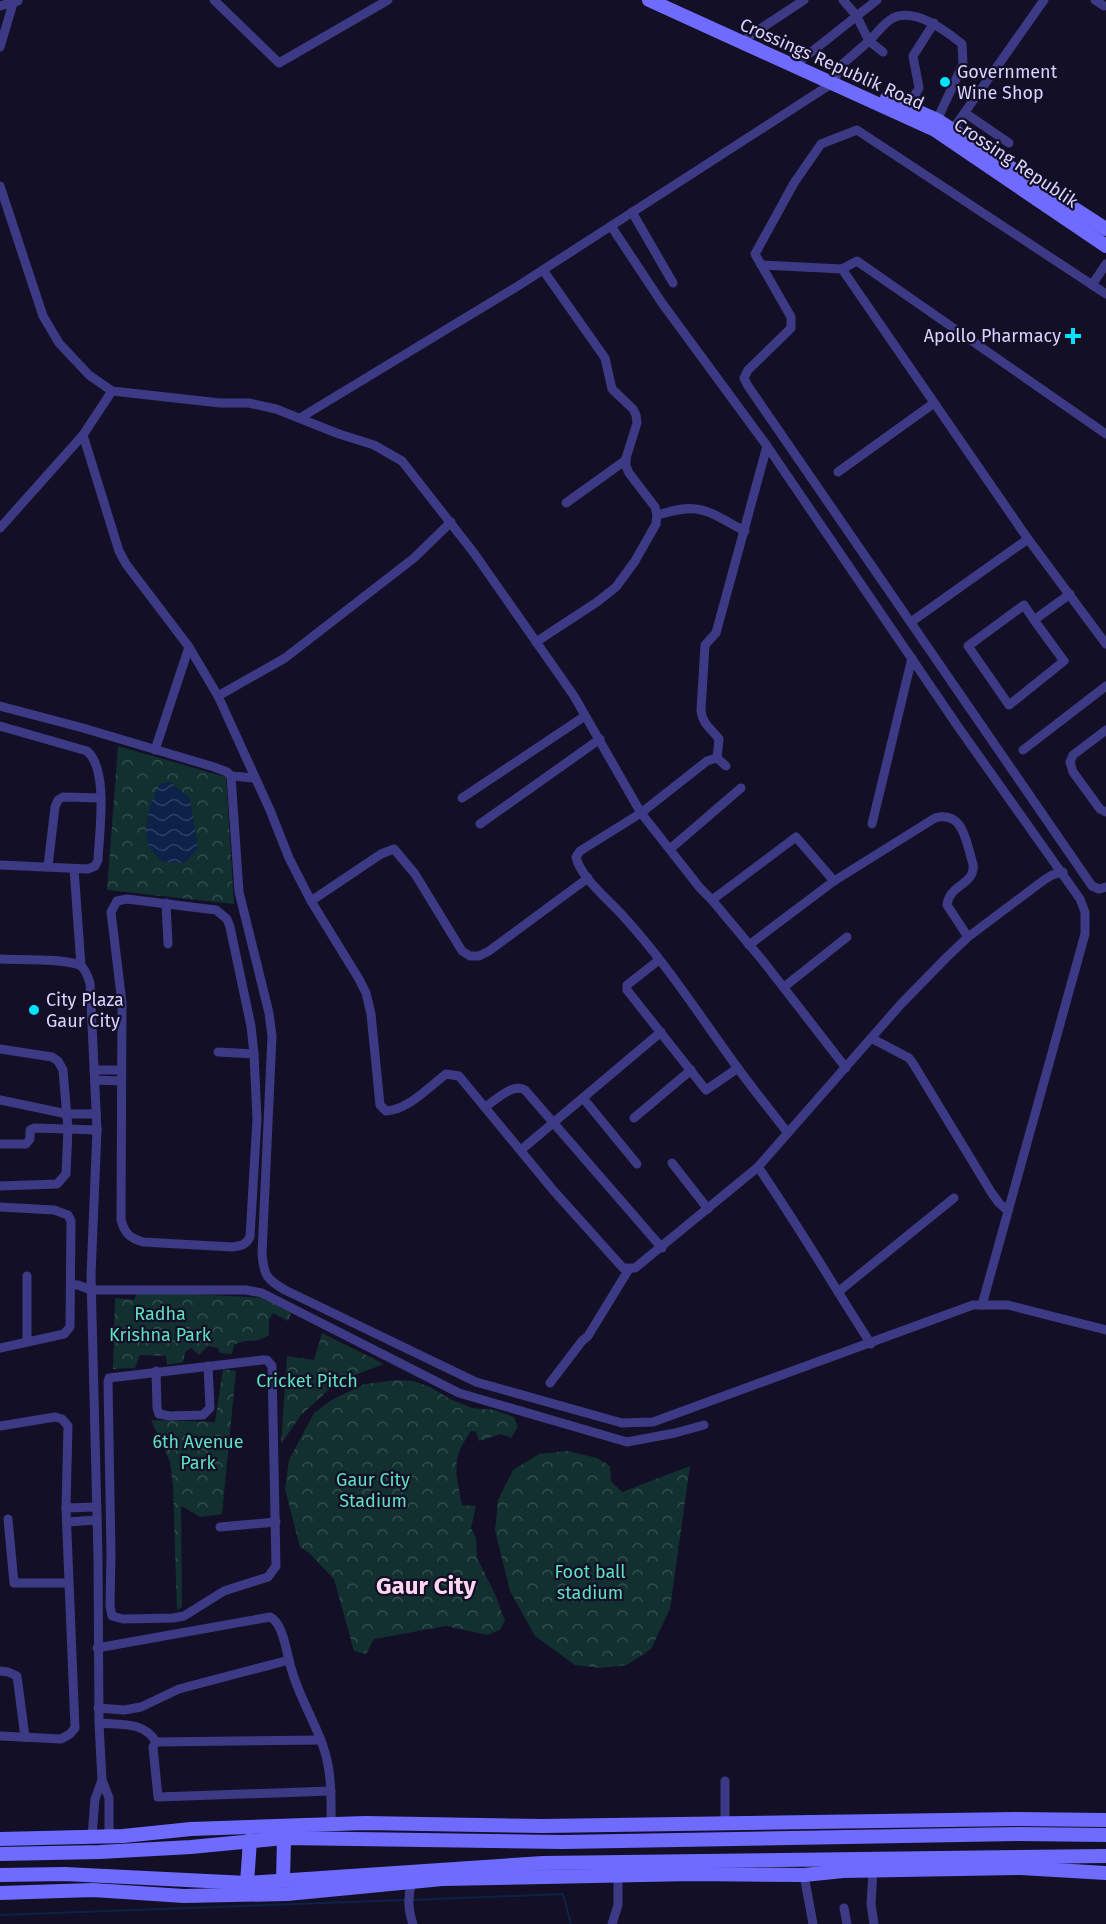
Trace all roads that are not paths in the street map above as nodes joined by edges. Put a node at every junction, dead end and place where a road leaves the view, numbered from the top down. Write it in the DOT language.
graph roads {
  1 [pos="214,0"];
  2 [pos="388,0"];
  3 [pos="649,0"];
  4 [pos="666,0"];
  5 [pos="804,0"];
  6 [pos="843,0"];
  7 [pos="877,0"];
  8 [pos="1044,0"];
  9 [pos="1095,0"];
  10 [pos="16,1"];
  11 [pos="0,6"];
  12 [pos="1104,6"];
  13 [pos="856,15"];
  14 [pos="934,23"];
  15 [pos="748,37"];
  16 [pos="869,41"];
  17 [pos="0,47"];
  18 [pos="883,52"];
  19 [pos="800,61"];
  20 [pos="833,80"];
  21 [pos="908,107"];
  22 [pos="965,113"];
  23 [pos="943,128"];
  24 [pos="1009,143"];
  25 [pos="0,186"];
  26 [pos="632,212"];
  27 [pos="5,214"];
  28 [pos="611,226"];
  29 [pos="1106,229"];
  30 [pos="1106,246"];
  31 [pos="1106,264"];
  32 [pos="762,265"];
  33 [pos="842,269"];
  34 [pos="543,270"];
  35 [pos="673,283"];
  36 [pos="1092,285"];
  37 [pos="1106,294"];
  38 [pos="112,391"];
  39 [pos="934,402"];
  40 [pos="300,418"];
  41 [pos="1106,434"];
  42 [pos="83,435"];
  43 [pos="767,446"];
  44 [pos="626,460"];
  45 [pos="838,472"];
  46 [pos="566,503"];
  47 [pos="657,515"];
  48 [pos="451,522"];
  49 [pos="0,528"];
  50 [pos="745,531"];
  51 [pos="1028,539"];
  52 [pos="1070,594"];
  53 [pos="1034,620"];
  54 [pos="911,622"];
  55 [pos="536,642"];
  56 [pos="1106,644"];
  57 [pos="189,647"];
  58 [pos="912,658"];
  59 [pos="1106,686"];
  60 [pos="218,696"];
  61 [pos="0,706"];
  62 [pos="585,716"];
  63 [pos="0,726"];
  64 [pos="1106,730"];
  65 [pos="600,739"];
  66 [pos="155,750"];
  67 [pos="1023,750"];
  68 [pos="717,758"];
  69 [pos="726,766"];
  70 [pos="231,776"];
  71 [pos="254,778"];
  72 [pos="741,788"];
  73 [pos="101,798"];
  74 [pos="462,798"];
  75 [pos="1106,812"];
  76 [pos="641,813"];
  77 [pos="480,824"];
  78 [pos="872,824"];
  79 [pos="670,849"];
  80 [pos="0,865"];
  81 [pos="48,866"];
  82 [pos="74,868"];
  83 [pos="1063,873"];
  84 [pos="588,878"];
  85 [pos="834,881"];
  86 [pos="1106,887"];
  87 [pos="712,900"];
  88 [pos="311,901"];
  89 [pos="166,903"];
  90 [pos="847,937"];
  91 [pos="968,937"];
  92 [pos="168,944"];
  93 [pos="749,945"];
  94 [pos="0,959"];
  95 [pos="659,960"];
  96 [pos="81,966"];
  97 [pos="784,987"];
  98 [pos="661,1032"];
  99 [pos="871,1038"];
  100 [pos="0,1049"];
  101 [pos="218,1052"];
  102 [pos="254,1054"];
  103 [pos="738,1068"];
  104 [pos="846,1068"];
  105 [pos="122,1070"];
  106 [pos="691,1070"];
  107 [pos="94,1075"];
  108 [pos="121,1081"];
  109 [pos="583,1098"];
  110 [pos="0,1100"];
  111 [pos="485,1107"];
  112 [pos="67,1114"];
  113 [pos="96,1114"];
  114 [pos="634,1118"];
  115 [pos="553,1123"];
  116 [pos="68,1129"];
  117 [pos="97,1130"];
  118 [pos="787,1132"];
  119 [pos="0,1144"];
  120 [pos="521,1150"];
  121 [pos="672,1163"];
  122 [pos="637,1164"];
  123 [pos="758,1167"];
  124 [pos="0,1186"];
  125 [pos="954,1198"];
  126 [pos="0,1207"];
  127 [pos="708,1209"];
  128 [pos="1008,1210"];
  129 [pos="662,1248"];
  130 [pos="628,1269"];
  131 [pos="27,1276"];
  132 [pos="91,1276"];
  133 [pos="71,1280"];
  134 [pos="91,1290"];
  135 [pos="838,1292"];
  136 [pos="982,1305"];
  137 [pos="1106,1330"];
  138 [pos="27,1342"];
  139 [pos="871,1344"];
  140 [pos="0,1348"];
  141 [pos="208,1366"];
  142 [pos="156,1371"];
  143 [pos="550,1383"];
  144 [pos="704,1425"];
  145 [pos="0,1426"];
  146 [pos="110,1495"];
  147 [pos="96,1500"];
  148 [pos="66,1508"];
  149 [pos="8,1519"];
  150 [pos="97,1520"];
  151 [pos="67,1522"];
  152 [pos="276,1522"];
  153 [pos="220,1527"];
  154 [pos="69,1583"];
  155 [pos="98,1648"];
  156 [pos="289,1660"];
  157 [pos="0,1671"];
  158 [pos="139,1707"];
  159 [pos="98,1708"];
  160 [pos="99,1723"];
  161 [pos="137,1726"];
  162 [pos="0,1736"];
  163 [pos="25,1737"];
  164 [pos="321,1740"];
  165 [pos="156,1742"];
  166 [pos="102,1780"];
  167 [pos="725,1781"];
  168 [pos="331,1791"];
  169 [pos="1030,1819"];
  170 [pos="1106,1820"];
  171 [pos="654,1823"];
  172 [pos="725,1823"];
  173 [pos="331,1825"];
  174 [pos="140,1833"];
  175 [pos="1014,1834"];
  176 [pos="1106,1835"];
  177 [pos="92,1836"];
  178 [pos="109,1836"];
  179 [pos="284,1838"];
  180 [pos="0,1839"];
  181 [pos="249,1840"];
  182 [pos="654,1840"];
  183 [pos="140,1850"];
  184 [pos="0,1854"];
  185 [pos="1106,1856"];
  186 [pos="563,1869"];
  187 [pos="543,1870"];
  188 [pos="873,1871"];
  189 [pos="1106,1873"];
  190 [pos="0,1875"];
  191 [pos="24,1875"];
  192 [pos="618,1875"];
  193 [pos="804,1875"];
  194 [pos="283,1881"];
  195 [pos="247,1883"];
  196 [pos="410,1888"];
  197 [pos="26,1892"];
  198 [pos="0,1893"];
  199 [pos="844,1908"];
  200 [pos="413,1924"];
  201 [pos="612,1924"];
  202 [pos="813,1924"];
  203 [pos="847,1924"];
  204 [pos="874,1924"];
  1 -- 2 [label="street"];
  3 -- 20 [label="street, Crossings Republik Road"];
  4 -- 15 [label="street"];
  5 -- 15 [label="street"];
  6 -- 13 [label="street"];
  7 -- 13 [label="street"];
  8 -- 22 [label="street"];
  9 -- 12 [label="street"];
  10 -- 11 [label="street"];
  10 -- 17 [label="street"];
  13 -- 16 [label="street"];
  13 -- 19 [label="street"];
  14 -- 16 [label="street"];
  14 -- 21 [label="street"];
  14 -- 23 [label="street"];
  15 -- 19 [label="street"];
  16 -- 18 [label="street"];
  16 -- 20 [label="street"];
  19 -- 20 [label="street"];
  20 -- 21 [label="street"];
  20 -- 23 [label="street, Crossings Republik Road"];
  20 -- 26 [label="street"];
  21 -- 23 [label="street"];
  22 -- 23 [label="street"];
  22 -- 24 [label="street"];
  23 -- 29 [label="street"];
  23 -- 30 [label="street, Crossing Republik"];
  25 -- 27 [label="street"];
  26 -- 28 [label="street"];
  26 -- 35 [label="street"];
  27 -- 38 [label="street"];
  28 -- 34 [label="street"];
  28 -- 43 [label="street"];
  31 -- 36 [label="street"];
  32 -- 33 [label="street"];
  32 -- 36 [label="street"];
  32 -- 54 [label="street"];
  33 -- 39 [label="street"];
  33 -- 41 [label="street"];
  34 -- 40 [label="street"];
  34 -- 44 [label="street"];
  36 -- 37 [label="street"];
  38 -- 40 [label="street"];
  38 -- 42 [label="street"];
  39 -- 45 [label="street"];
  39 -- 51 [label="street"];
  40 -- 48 [label="street"];
  42 -- 49 [label="street"];
  42 -- 57 [label="street"];
  43 -- 50 [label="street"];
  43 -- 58 [label="street"];
  44 -- 46 [label="street"];
  44 -- 47 [label="street"];
  47 -- 50 [label="street"];
  47 -- 55 [label="street"];
  48 -- 55 [label="street"];
  48 -- 60 [label="street"];
  50 -- 68 [label="street"];
  51 -- 52 [label="street"];
  51 -- 54 [label="street"];
  52 -- 53 [label="street"];
  52 -- 56 [label="street"];
  53 -- 53 [label="street"];
  54 -- 86 [label="street"];
  55 -- 62 [label="street"];
  57 -- 60 [label="street"];
  57 -- 66 [label="street"];
  58 -- 78 [label="street"];
  58 -- 83 [label="street"];
  59 -- 67 [label="street"];
  60 -- 71 [label="street"];
  61 -- 66 [label="street"];
  62 -- 65 [label="street"];
  62 -- 74 [label="street"];
  63 -- 73 [label="street"];
  64 -- 75 [label="street"];
  65 -- 76 [label="street"];
  65 -- 77 [label="street"];
  66 -- 70 [label="street"];
  68 -- 69 [label="street"];
  68 -- 76 [label="street"];
  70 -- 71 [label="street"];
  70 -- 139 [label="street"];
  71 -- 88 [label="street"];
  72 -- 79 [label="street"];
  73 -- 81 [label="street"];
  73 -- 82 [label="street"];
  76 -- 79 [label="street"];
  76 -- 84 [label="street"];
  79 -- 87 [label="street"];
  80 -- 81 [label="street"];
  81 -- 82 [label="street"];
  82 -- 96 [label="street"];
  83 -- 91 [label="street"];
  83 -- 128 [label="street"];
  84 -- 88 [label="street"];
  84 -- 95 [label="street"];
  85 -- 87 [label="street"];
  85 -- 91 [label="street"];
  85 -- 93 [label="street"];
  87 -- 93 [label="street"];
  88 -- 111 [label="street"];
  89 -- 92 [label="street"];
  89 -- 102 [label="street"];
  89 -- 105 [label="street"];
  90 -- 97 [label="street"];
  91 -- 99 [label="street"];
  93 -- 97 [label="street"];
  94 -- 96 [label="street"];
  95 -- 98 [label="street"];
  95 -- 103 [label="street"];
  96 -- 107 [label="street"];
  97 -- 104 [label="street"];
  98 -- 106 [label="street"];
  98 -- 109 [label="street"];
  99 -- 104 [label="street"];
  99 -- 128 [label="street"];
  100 -- 112 [label="street"];
  101 -- 102 [label="street"];
  102 -- 108 [label="street"];
  103 -- 106 [label="street"];
  103 -- 118 [label="street"];
  104 -- 118 [label="street"];
  105 -- 107 [label="street"];
  105 -- 108 [label="street"];
  106 -- 114 [label="street"];
  107 -- 108 [label="street"];
  107 -- 113 [label="street"];
  109 -- 115 [label="street"];
  109 -- 122 [label="street"];
  110 -- 112 [label="street"];
  111 -- 115 [label="street"];
  111 -- 120 [label="street"];
  112 -- 113 [label="street"];
  112 -- 116 [label="street"];
  113 -- 117 [label="street"];
  115 -- 120 [label="street"];
  115 -- 129 [label="street"];
  116 -- 117 [label="street"];
  116 -- 119 [label="street"];
  116 -- 124 [label="street"];
  117 -- 132 [label="street"];
  118 -- 123 [label="street"];
  120 -- 130 [label="street"];
  121 -- 127 [label="street"];
  123 -- 127 [label="street"];
  123 -- 135 [label="street"];
  125 -- 135 [label="street"];
  126 -- 133 [label="street"];
  127 -- 129 [label="street"];
  128 -- 136 [label="street"];
  129 -- 130 [label="street"];
  130 -- 143 [label="street"];
  131 -- 138 [label="street"];
  132 -- 133 [label="street"];
  132 -- 134 [label="street"];
  133 -- 134 [label="street"];
  133 -- 138 [label="street"];
  134 -- 144 [label="street"];
  134 -- 147 [label="street"];
  135 -- 139 [label="street"];
  136 -- 137 [label="street"];
  136 -- 139 [label="street"];
  138 -- 140 [label="street"];
  141 -- 142 [label="street"];
  141 -- 142 [label="street"];
  141 -- 152 [label="street"];
  142 -- 146 [label="street"];
  145 -- 148 [label="street"];
  146 -- 147 [label="street"];
  146 -- 152 [label="street"];
  147 -- 148 [label="street"];
  147 -- 150 [label="street"];
  148 -- 151 [label="street"];
  149 -- 154 [label="street"];
  150 -- 151 [label="street"];
  150 -- 155 [label="street"];
  151 -- 154 [label="street"];
  152 -- 153 [label="street"];
  154 -- 163 [label="street"];
  155 -- 156 [label="street"];
  155 -- 159 [label="street"];
  156 -- 158 [label="street"];
  156 -- 164 [label="street"];
  157 -- 163 [label="street"];
  158 -- 159 [label="street"];
  158 -- 161 [label="street"];
  159 -- 160 [label="street"];
  160 -- 161 [label="street"];
  160 -- 166 [label="street"];
  161 -- 165 [label="street"];
  162 -- 163 [label="street"];
  164 -- 165 [label="street"];
  164 -- 168 [label="street"];
  165 -- 168 [label="street"];
  166 -- 177 [label="street"];
  166 -- 178 [label="street"];
  167 -- 172 [label="street"];
  168 -- 173 [label="street"];
  169 -- 170 [label="street"];
  169 -- 172 [label="street"];
  169 -- 175 [label="street"];
  171 -- 172 [label="street"];
  171 -- 173 [label="street"];
  171 -- 182 [label="street"];
  173 -- 174 [label="street"];
  174 -- 178 [label="street"];
  174 -- 183 [label="street"];
  175 -- 176 [label="street"];
  175 -- 182 [label="street"];
  177 -- 178 [label="street"];
  177 -- 180 [label="street"];
  179 -- 181 [label="street"];
  179 -- 182 [label="street"];
  179 -- 194 [label="street"];
  181 -- 183 [label="street"];
  181 -- 195 [label="street"];
  183 -- 184 [label="street"];
  185 -- 186 [label="street"];
  186 -- 187 [label="street"];
  186 -- 192 [label="street"];
  187 -- 194 [label="street"];
  187 -- 196 [label="street"];
  188 -- 189 [label="street"];
  188 -- 193 [label="street"];
  188 -- 204 [label="street"];
  190 -- 191 [label="street"];
  191 -- 195 [label="street"];
  191 -- 197 [label="street"];
  192 -- 193 [label="street"];
  192 -- 201 [label="street"];
  193 -- 202 [label="street"];
  194 -- 195 [label="street"];
  196 -- 197 [label="street"];
  196 -- 200 [label="street"];
  197 -- 198 [label="street"];
  199 -- 203 [label="street"];
}
